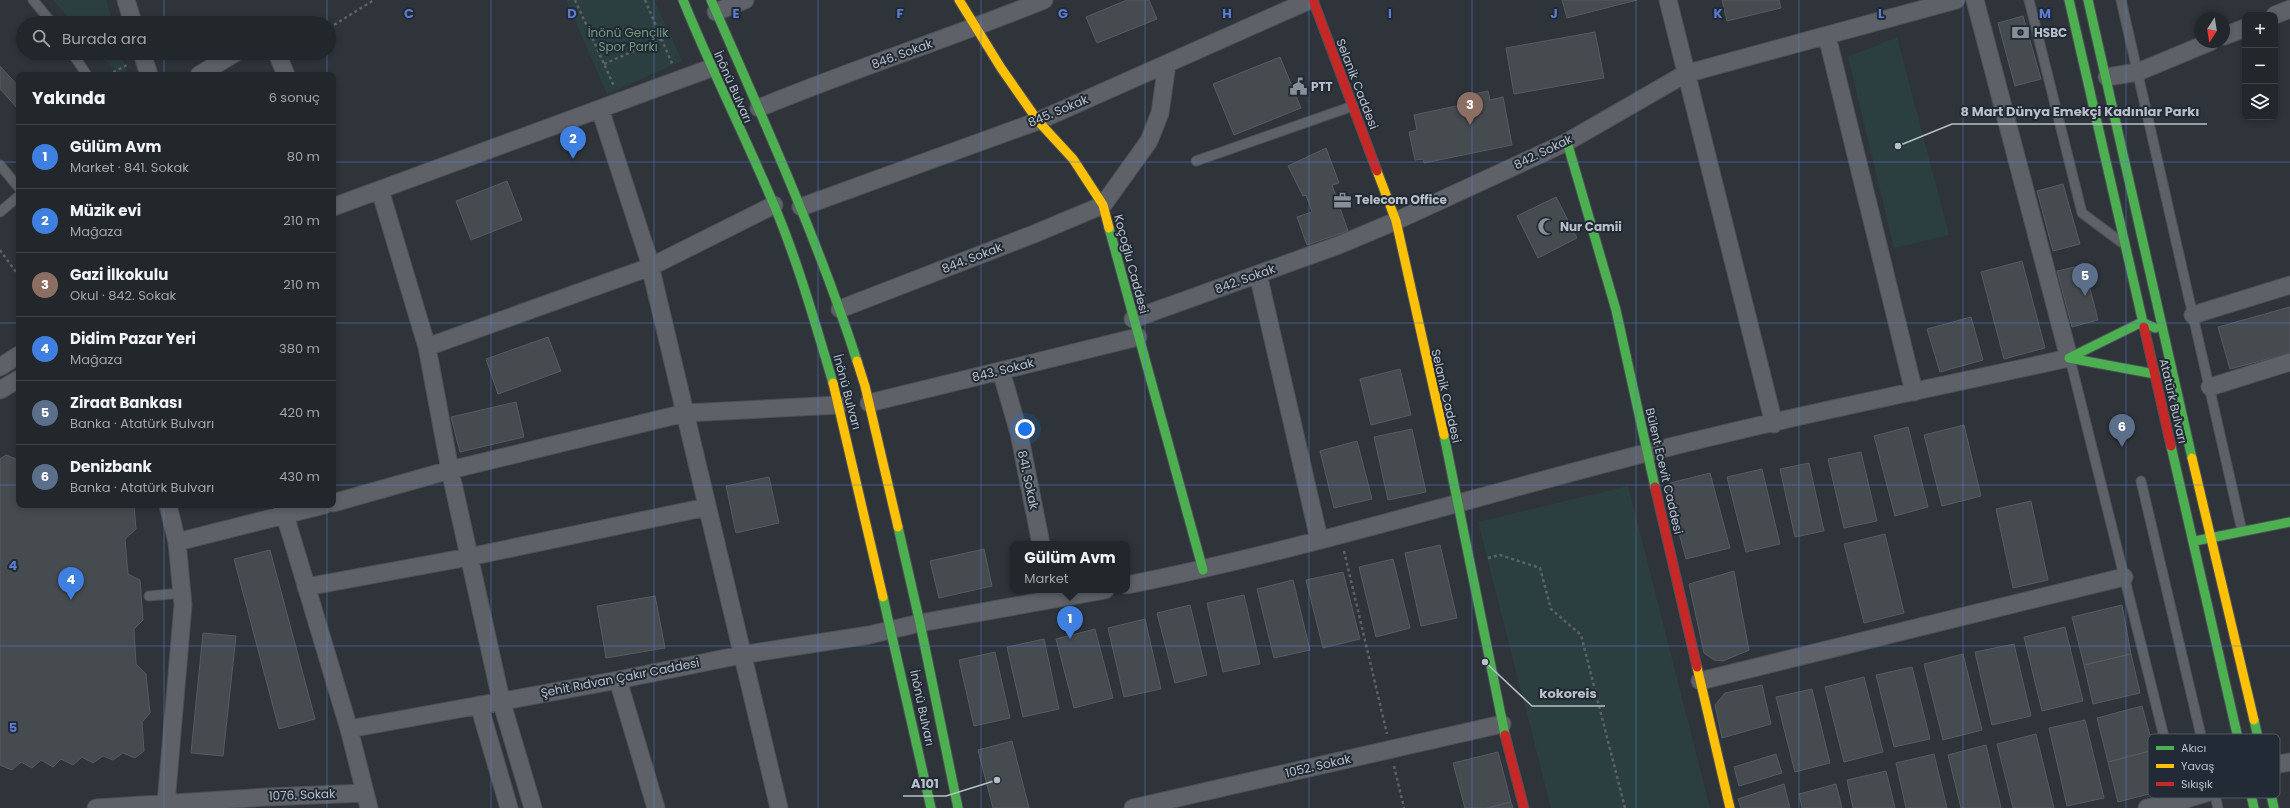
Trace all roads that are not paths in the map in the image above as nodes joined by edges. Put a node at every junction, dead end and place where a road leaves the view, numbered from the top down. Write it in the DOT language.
graph roads {
  1 [pos="33,0"];
  2 [pos="126,0"];
  3 [pos="683,0"];
  4 [pos="745,0"];
  5 [pos="959,0"];
  6 [pos="1044,0"];
  7 [pos="1310,0"];
  8 [pos="1313,0"];
  9 [pos="1668,0"];
  10 [pos="1956,0"];
  11 [pos="1975,0"];
  12 [pos="2029,0"];
  13 [pos="2067,0"];
  14 [pos="2088,0"];
  15 [pos="2121,0"];
  16 [pos="713,6"];
  17 [pos="2290,9"];
  18 [pos="2278,14"];
  19 [pos="46,16"];
  20 [pos="131,16"];
  21 [pos="977,27"];
  22 [pos="2242,29"];
  23 [pos="2230,34"];
  24 [pos="1827,36"];
  25 [pos="2196,48"];
  26 [pos="77,60"];
  27 [pos="145,60"];
  28 [pos="224,60"];
  29 [pos="280,60"];
  30 [pos="1167,64"];
  31 [pos="711,68"];
  32 [pos="85,72"];
  33 [pos="148,72"];
  34 [pos="204,72"];
  35 [pos="285,72"];
  36 [pos="2138,72"];
  37 [pos="1685,74"];
  38 [pos="2107,77"];
  39 [pos="1353,106"];
  40 [pos="759,108"];
  41 [pos="600,109"];
  42 [pos="1038,120"];
  43 [pos="1567,142"];
  44 [pos="1196,161"];
  45 [pos="0,165"];
  46 [pos="16,184"];
  47 [pos="380,190"];
  48 [pos="16,199"];
  49 [pos="336,202"];
  50 [pos="774,205"];
  51 [pos="1103,205"];
  52 [pos="800,207"];
  53 [pos="0,212"];
  54 [pos="1396,221"];
  55 [pos="2124,244"];
  56 [pos="650,267"];
  57 [pos="1258,274"];
  58 [pos="2290,285"];
  59 [pos="840,309"];
  60 [pos="2193,315"];
  61 [pos="1133,319"];
  62 [pos="2142,322"];
  63 [pos="2163,332"];
  64 [pos="1138,337"];
  65 [pos="426,347"];
  66 [pos="16,357"];
  67 [pos="2069,358"];
  68 [pos="2290,362"];
  69 [pos="0,368"];
  70 [pos="1001,371"];
  71 [pos="2155,374"];
  72 [pos="16,381"];
  73 [pos="2210,387"];
  74 [pos="0,390"];
  75 [pos="1914,392"];
  76 [pos="869,403"];
  77 [pos="839,405"];
  78 [pos="685,413"];
  79 [pos="1774,424"];
  80 [pos="1647,453"];
  81 [pos="450,470"];
  82 [pos="2141,481"];
  83 [pos="336,501"];
  84 [pos="1459,504"];
  85 [pos="707,507"];
  86 [pos="169,508"];
  87 [pos="299,508"];
  88 [pos="283,510"];
  89 [pos="2290,522"];
  90 [pos="2242,531"];
  91 [pos="2210,537"];
  92 [pos="1319,539"];
  93 [pos="1041,541"];
  94 [pos="2193,541"];
  95 [pos="177,542"];
  96 [pos="469,557"];
  97 [pos="1203,570"];
  98 [pos="2124,577"];
  99 [pos="1130,585"];
  100 [pos="306,587"];
  101 [pos="182,593"];
  102 [pos="1073,593"];
  103 [pos="1052,595"];
  104 [pos="149,596"];
  105 [pos="920,622"];
  106 [pos="892,629"];
  107 [pos="741,655"];
  108 [pos="618,680"];
  109 [pos="1700,681"];
  110 [pos="501,700"];
  111 [pos="479,705"];
  112 [pos="1502,724"];
  113 [pos="349,729"];
  114 [pos="2163,734"];
  115 [pos="2201,734"];
  116 [pos="2237,734"];
  117 [pos="2257,734"];
  118 [pos="2290,762"];
  119 [pos="2280,764"];
  120 [pos="2195,798"];
  121 [pos="2216,798"];
  122 [pos="2252,798"];
  123 [pos="2272,798"];
  124 [pos="367,800"];
  125 [pos="166,803"];
  126 [pos="2181,804"];
  127 [pos="140,806"];
  128 [pos="96,808"];
  129 [pos="508,808"];
  130 [pos="533,808"];
  131 [pos="656,808"];
  132 [pos="778,808"];
  133 [pos="932,808"];
  134 [pos="958,808"];
  135 [pos="1133,808"];
  136 [pos="1524,808"];
  137 [pos="1730,808"];
  138 [pos="2147,808"];
  139 [pos="2218,808"];
  140 [pos="2254,808"];
  141 [pos="2274,808"];
  1 -- 19 [label="lane"];
  2 -- 20 [label="street"];
  3 -- 31 [label="main road, İnönü Bulvarı"];
  4 -- 16 [label="street"];
  5 -- 21 [label="main road, Koçoğlu Caddesi"];
  6 -- 21 [label="street, 846. Sokak"];
  7 -- 30 [label="street, 845. Sokak"];
  8 -- 39 [label="main road, Selanik Caddesi"];
  9 -- 37 [label="street"];
  10 -- 24 [label="street, 842. Sokak"];
  11 -- 67 [label="street"];
  12 -- 55 [label="lane"];
  13 -- 55 [label="main road, Atatürk Bulvarı"];
  14 -- 38 [label="main road, Atatürk Bulvarı"];
  15 -- 36 [label="lane"];
  16 -- 40 [label="main road, İnönü Bulvarı"];
  17 -- 18 [label="street"];
  21 -- 40 [label="street, 846. Sokak"];
  21 -- 42 [label="main road, Koçoğlu Caddesi"];
  22 -- 23 [label="street"];
  24 -- 37 [label="street, 842. Sokak"];
  24 -- 75 [label="street"];
  25 -- 36 [label="street"];
  26 -- 32 [label="lane"];
  27 -- 33 [label="street"];
  28 -- 34 [label="street"];
  29 -- 35 [label="street"];
  30 -- 42 [label="street, 845. Sokak"];
  30 -- 51 [label="street"];
  31 -- 41 [label="street"];
  31 -- 50 [label="main road, İnönü Bulvarı"];
  36 -- 38 [label="street"];
  36 -- 60 [label="lane"];
  37 -- 43 [label="street, 842. Sokak"];
  37 -- 79 [label="street"];
  38 -- 63 [label="main road, Atatürk Bulvarı"];
  39 -- 44 [label="lane"];
  39 -- 54 [label="main road, Selanik Caddesi"];
  40 -- 52 [label="main road, İnönü Bulvarı"];
  41 -- 47 [label="street"];
  41 -- 56 [label="street"];
  42 -- 51 [label="main road, Koçoğlu Caddesi"];
  42 -- 52 [label="street, 845. Sokak"];
  43 -- 54 [label="street, 842. Sokak"];
  43 -- 80 [label="main road, Bülent Ecevit Caddesi"];
  45 -- 46 [label="lane"];
  47 -- 49 [label="street"];
  47 -- 65 [label="street"];
  48 -- 53 [label="lane"];
  50 -- 56 [label="street"];
  50 -- 77 [label="main road, İnönü Bulvarı"];
  51 -- 59 [label="street, 844. Sokak"];
  51 -- 61 [label="main road, Koçoğlu Caddesi"];
  52 -- 59 [label="main road, İnönü Bulvarı"];
  54 -- 57 [label="street, 842. Sokak"];
  54 -- 84 [label="main road, Selanik Caddesi"];
  55 -- 62 [label="main road, Atatürk Bulvarı"];
  56 -- 65 [label="street"];
  56 -- 78 [label="street"];
  57 -- 61 [label="street, 842. Sokak"];
  57 -- 92 [label="street"];
  58 -- 60 [label="street"];
  59 -- 76 [label="main road, İnönü Bulvarı"];
  60 -- 73 [label="lane"];
  61 -- 64 [label="main road, Koçoğlu Caddesi"];
  62 -- 63 [label="main road"];
  62 -- 67 [label="main road"];
  62 -- 71 [label="main road, Atatürk Bulvarı"];
  63 -- 91 [label="main road, Atatürk Bulvarı"];
  64 -- 70 [label="street, 843. Sokak"];
  64 -- 97 [label="main road, Koçoğlu Caddesi"];
  65 -- 81 [label="street"];
  66 -- 69 [label="street"];
  67 -- 71 [label="main road"];
  67 -- 75 [label="street"];
  67 -- 98 [label="lane"];
  68 -- 73 [label="street"];
  70 -- 76 [label="street, 843. Sokak"];
  70 -- 93 [label="street, 841. Sokak"];
  71 -- 94 [label="main road, Atatürk Bulvarı"];
  72 -- 74 [label="street"];
  73 -- 90 [label="lane"];
  75 -- 79 [label="street"];
  76 -- 105 [label="main road, İnönü Bulvarı"];
  77 -- 78 [label="street"];
  77 -- 106 [label="main road, İnönü Bulvarı"];
  78 -- 81 [label="street"];
  78 -- 85 [label="street"];
  79 -- 80 [label="street"];
  80 -- 84 [label="street"];
  80 -- 109 [label="main road, Bülent Ecevit Caddesi"];
  81 -- 83 [label="street"];
  81 -- 96 [label="street"];
  82 -- 115 [label="lane"];
  84 -- 92 [label="street"];
  84 -- 112 [label="main road, Selanik Caddesi"];
  85 -- 96 [label="street"];
  85 -- 107 [label="street"];
  86 -- 95 [label="street"];
  87 -- 88 [label="street"];
  88 -- 95 [label="street"];
  88 -- 100 [label="street"];
  89 -- 90 [label="main road"];
  90 -- 91 [label="main road"];
  91 -- 94 [label="main road"];
  91 -- 117 [label="main road, Atatürk Bulvarı"];
  92 -- 97 [label="street"];
  94 -- 116 [label="main road, Atatürk Bulvarı"];
  95 -- 101 [label="street"];
  96 -- 100 [label="street"];
  96 -- 110 [label="street"];
  97 -- 99 [label="street"];
  98 -- 109 [label="street"];
  98 -- 114 [label="lane"];
  100 -- 113 [label="street"];
  101 -- 104 [label="lane"];
  101 -- 125 [label="street"];
  102 -- 103 [label="street, Şehit Rıdvan Çakır Caddesi"];
  103 -- 105 [label="street, Şehit Rıdvan Çakır Caddesi"];
  105 -- 106 [label="street, Şehit Rıdvan Çakır Caddesi"];
  105 -- 134 [label="main road, İnönü Bulvarı"];
  106 -- 107 [label="street, Şehit Rıdvan Çakır Caddesi"];
  106 -- 133 [label="main road, İnönü Bulvarı"];
  107 -- 108 [label="street, Şehit Rıdvan Çakır Caddesi"];
  107 -- 132 [label="street"];
  108 -- 110 [label="street, Şehit Rıdvan Çakır Caddesi"];
  108 -- 131 [label="street"];
  109 -- 137 [label="main road, Bülent Ecevit Caddesi"];
  110 -- 111 [label="street, Şehit Rıdvan Çakır Caddesi"];
  110 -- 130 [label="street"];
  111 -- 113 [label="street, Şehit Rıdvan Çakır Caddesi"];
  111 -- 129 [label="street"];
  112 -- 135 [label="street, 1052. Sokak"];
  112 -- 136 [label="main road, Selanik Caddesi"];
  113 -- 124 [label="street"];
  118 -- 119 [label="street"];
  120 -- 126 [label="street"];
  121 -- 139 [label="lane"];
  122 -- 140 [label="main road, Atatürk Bulvarı"];
  123 -- 141 [label="main road, Atatürk Bulvarı"];
  124 -- 125 [label="street, 1076. Sokak"];
  125 -- 127 [label="street, 1076. Sokak"];
  126 -- 138 [label="street"];
  127 -- 128 [label="street, 1076. Sokak"];
}
